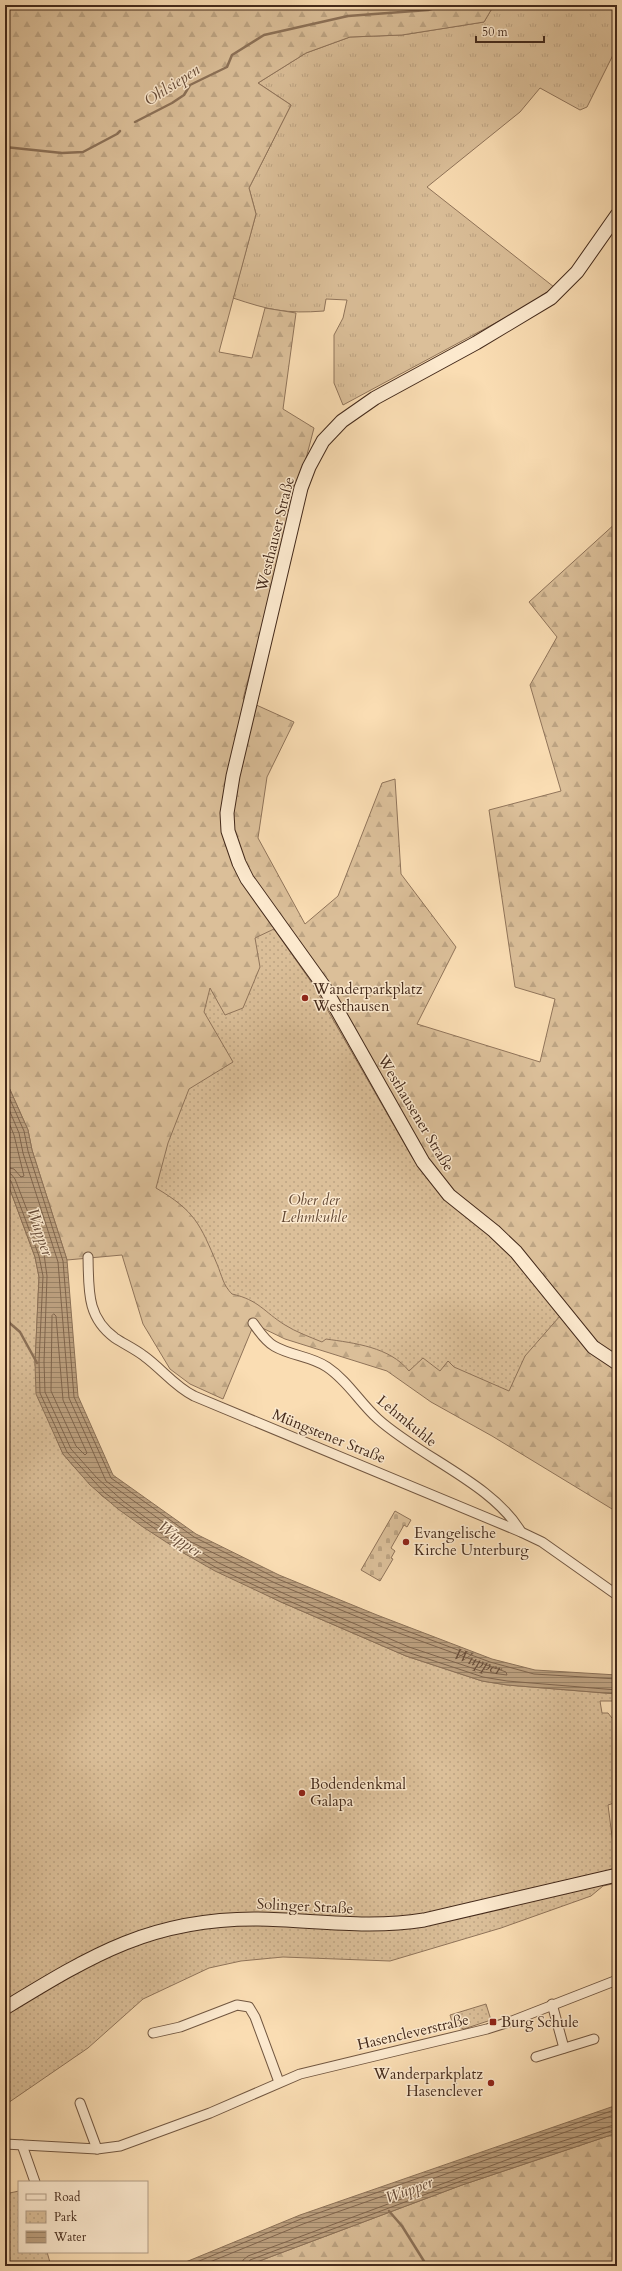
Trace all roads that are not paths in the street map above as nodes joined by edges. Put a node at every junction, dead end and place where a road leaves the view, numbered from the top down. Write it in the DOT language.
graph roads {
  1 [pos="617,215"];
  2 [pos="231,842"];
  3 [pos="88,1257"];
  4 [pos="253,1323"];
  5 [pos="617,1363"];
  6 [pos="521,1532"];
  7 [pos="617,1596"];
  8 [pos="617,1875"];
  9 [pos="617,1980"];
  10 [pos="552,2004"];
  11 [pos="5,2008"];
  12 [pos="153,2033"];
  13 [pos="594,2039"];
  14 [pos="564,2048"];
  15 [pos="536,2057"];
  16 [pos="279,2082"];
  17 [pos="80,2102"];
  18 [pos="5,2144"];
  19 [pos="22,2145"];
  20 [pos="97,2149"];
  21 [pos="35,2181"];
  1 -- 2 [label="main road, Westhauser Straße"];
  2 -- 5 [label="main road, Westhausener Straße"];
  3 -- 6 [label="street, Müngstener Straße"];
  4 -- 6 [label="street, Lehmkuhle"];
  6 -- 7 [label="street, Müngstener Straße"];
  8 -- 11 [label="main road, Solinger Straße"];
  9 -- 10 [label="street, Hasencleverstraße"];
  10 -- 14 [label="street"];
  10 -- 16 [label="street, Hasencleverstraße"];
  12 -- 16 [label="street"];
  13 -- 14 [label="street"];
  14 -- 15 [label="street"];
  16 -- 20 [label="street, Hasencleverstraße"];
  17 -- 20 [label="street"];
  18 -- 19 [label="street, Hasencleverstraße"];
  19 -- 20 [label="street, Hasencleverstraße"];
  19 -- 21 [label="street"];
}
